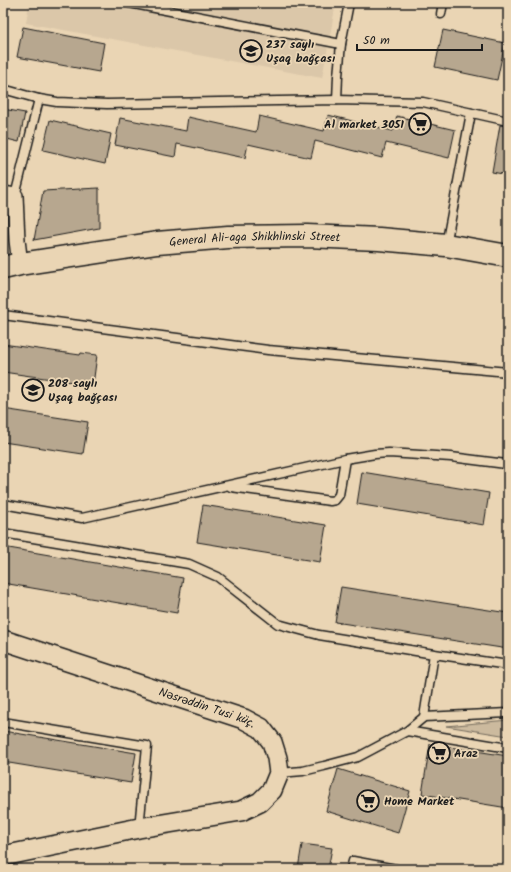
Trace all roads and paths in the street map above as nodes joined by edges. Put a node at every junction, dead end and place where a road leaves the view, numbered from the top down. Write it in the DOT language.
graph roads {
  1 [pos="129,3"];
  2 [pos="350,3"];
  3 [pos="443,3"];
  4 [pos="441,14"];
  5 [pos="341,44"];
  6 [pos="3,88"];
  7 [pos="39,99"];
  8 [pos="337,100"];
  9 [pos="471,113"];
  10 [pos="508,122"];
  11 [pos="9,195"];
  12 [pos="446,245"];
  13 [pos="508,256"];
  14 [pos="12,266"];
  15 [pos="3,315"];
  16 [pos="508,372"];
  17 [pos="345,459"];
  18 [pos="506,464"];
  19 [pos="225,486"];
  20 [pos="3,504"];
  21 [pos="3,533"];
  22 [pos="3,640"];
  23 [pos="434,654"];
  24 [pos="508,665"];
  25 [pos="508,713"];
  26 [pos="424,717"];
  27 [pos="3,722"];
  28 [pos="407,731"];
  29 [pos="508,748"];
  30 [pos="279,773"];
  31 [pos="139,828"];
  32 [pos="3,856"];
  33 [pos="352,869"];
  34 [pos="396,869"];
  1 -- 5 [label="lane"];
  2 -- 5 [label="lane"];
  3 -- 4 [label="lane"];
  5 -- 8 [label="lane"];
  6 -- 7 [label="lane"];
  7 -- 8 [label="lane"];
  7 -- 11 [label="lane"];
  8 -- 9 [label="lane"];
  9 -- 10 [label="lane"];
  9 -- 12 [label="lane"];
  11 -- 14 [label="street"];
  12 -- 13 [label="main road, General Ali-aga Shikhlinski Street"];
  12 -- 14 [label="main road, General Ali-aga Shikhlinski Street"];
  15 -- 16 [label="lane"];
  17 -- 18 [label="lane"];
  17 -- 19 [label="lane"];
  17 -- 19 [label="lane"];
  19 -- 20 [label="lane"];
  21 -- 23 [label="lane"];
  22 -- 30 [label="street, Nəsrəddin Tusi küç."];
  23 -- 24 [label="lane"];
  23 -- 26 [label="lane"];
  25 -- 26 [label="lane"];
  26 -- 28 [label="lane"];
  27 -- 31 [label="lane"];
  28 -- 29 [label="lane"];
  28 -- 30 [label="lane"];
  30 -- 31 [label="street"];
  31 -- 32 [label="street"];
  33 -- 34 [label="lane"];
}
